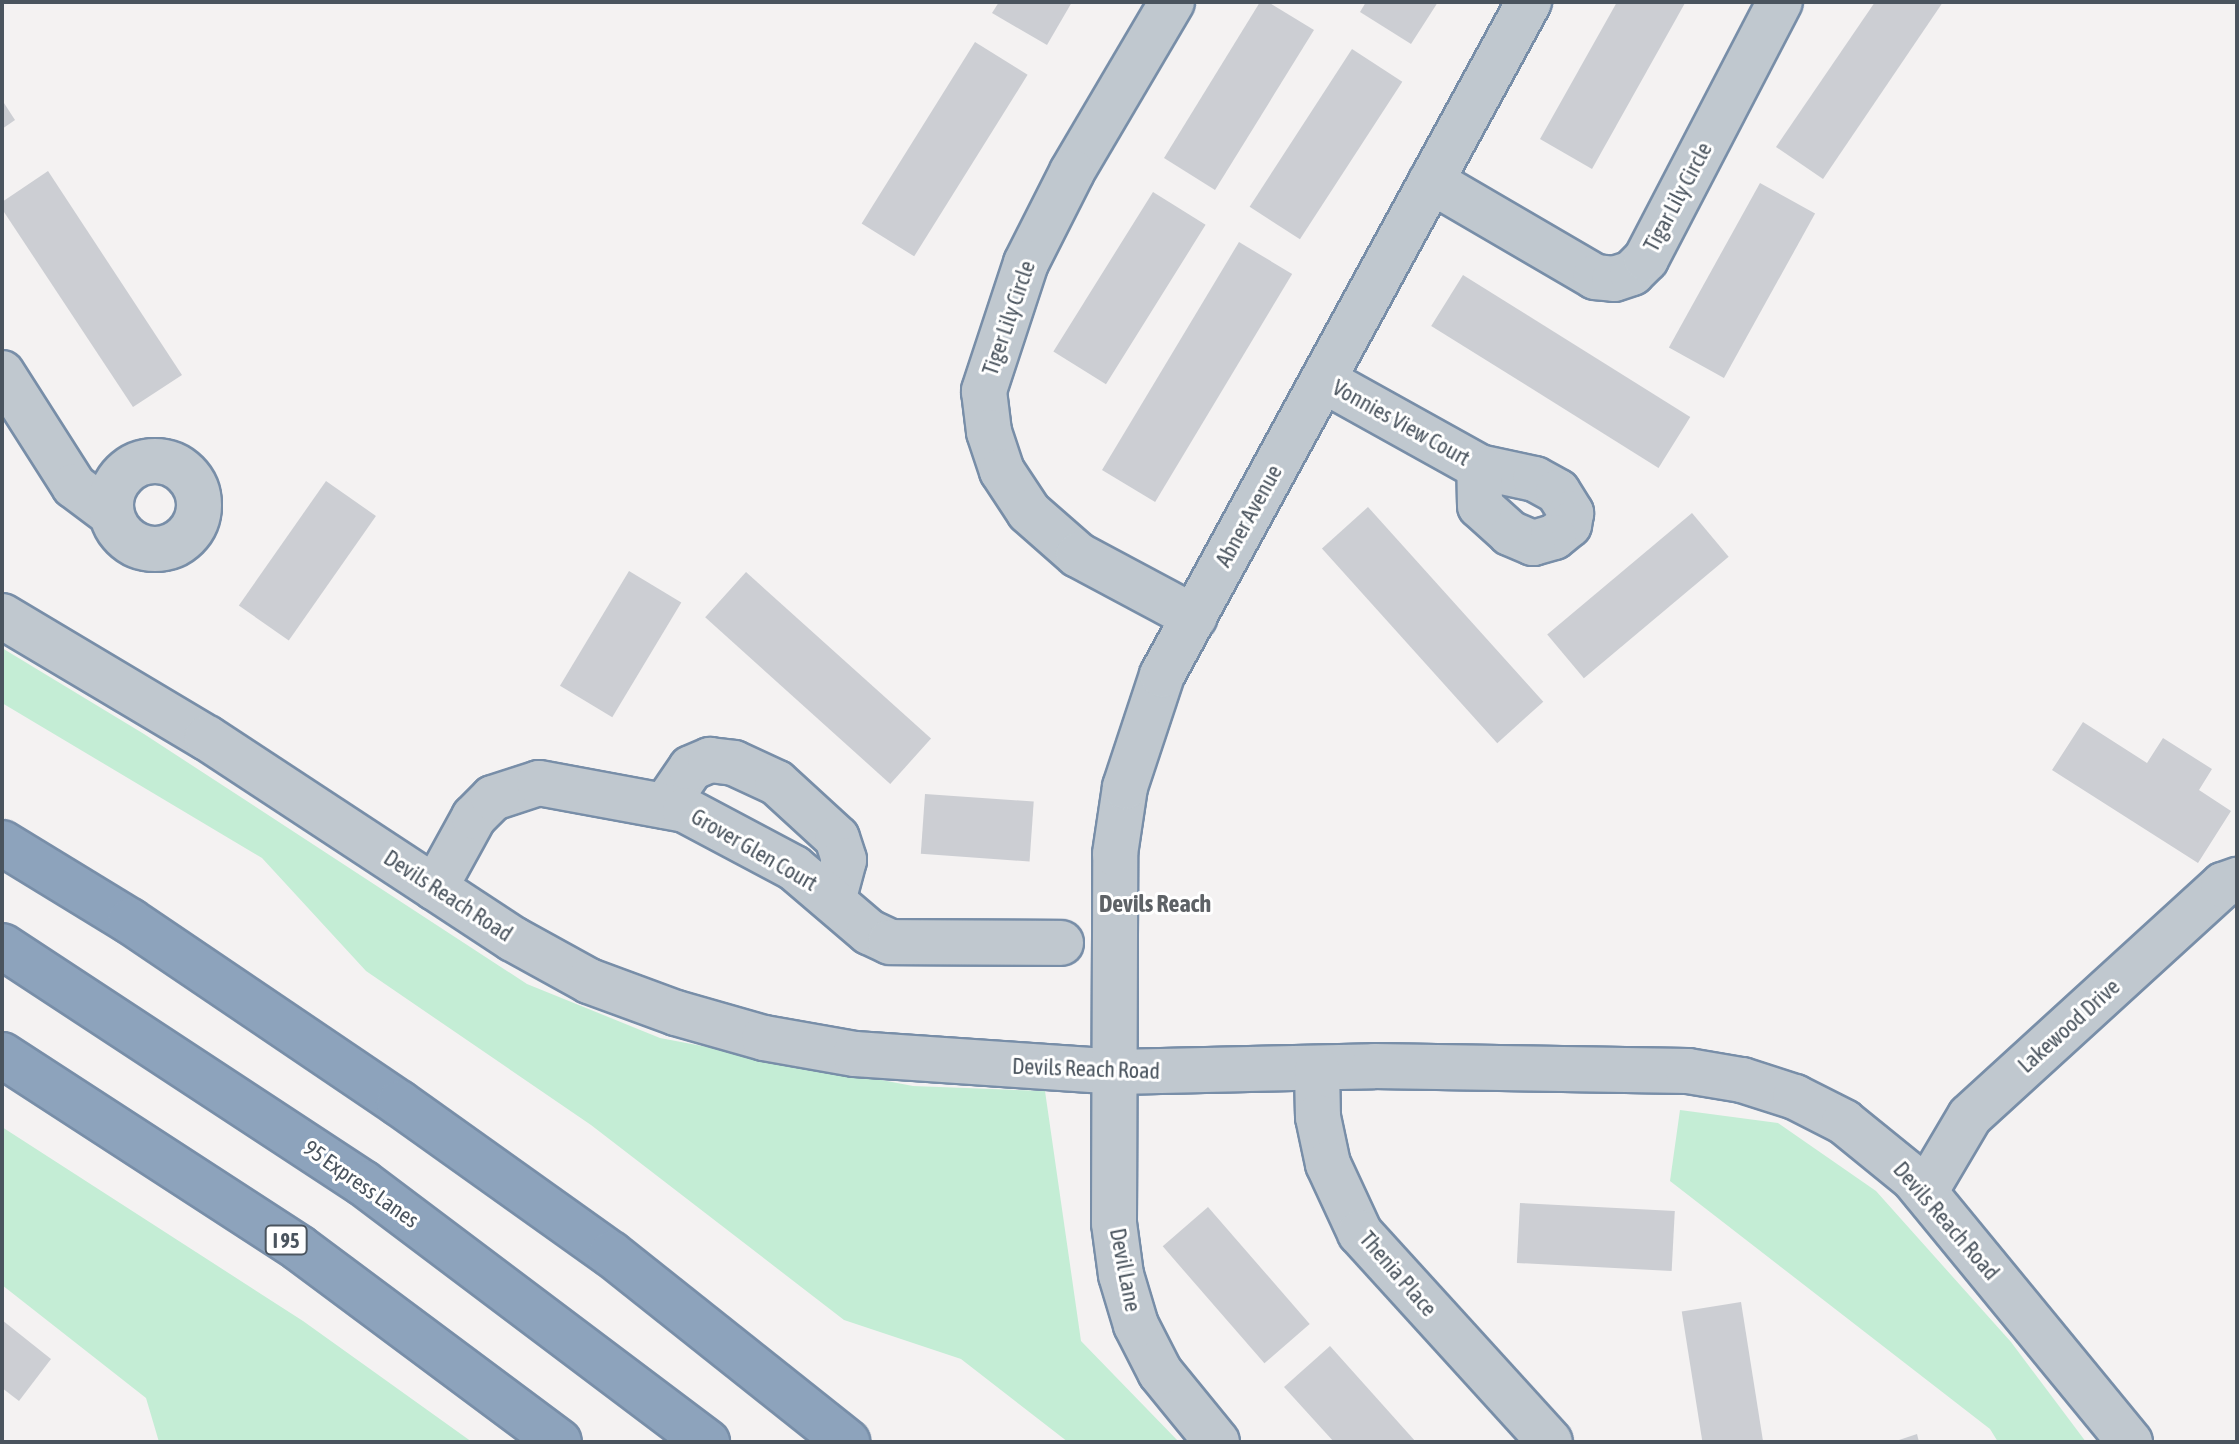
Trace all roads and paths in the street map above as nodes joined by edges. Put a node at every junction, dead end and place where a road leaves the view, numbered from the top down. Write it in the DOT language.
graph roads {
  1 [pos="1172,2"];
  2 [pos="1529,2"];
  3 [pos="1780,2"];
  4 [pos="1431,181"];
  5 [pos="2,373"];
  6 [pos="1323,380"];
  7 [pos="1479,467"];
  8 [pos="110,513"];
  9 [pos="2,616"];
  10 [pos="1194,617"];
  11 [pos="665,806"];
  12 [pos="2,843"];
  13 [pos="2237,880"];
  14 [pos="435,888"];
  15 [pos="834,898"];
  16 [pos="1061,943"];
  17 [pos="2,946"];
  18 [pos="2,1055"];
  19 [pos="1317,1070"];
  20 [pos="1116,1072"];
  21 [pos="1925,1192"];
  22 [pos="559,1442"];
  23 [pos="707,1442"];
  24 [pos="847,1442"];
  25 [pos="1217,1442"];
  26 [pos="1550,1442"];
  27 [pos="2130,1442"];
  1 -- 10 [label="street, Tiger Lily Circle"];
  2 -- 4 [label="street, Abner Avenue"];
  3 -- 4 [label="street, Tigar Lily Circle"];
  4 -- 6 [label="street, Abner Avenue"];
  5 -- 8 [label="street"];
  6 -- 7 [label="street, Vonnies View Court"];
  6 -- 10 [label="street, Abner Avenue"];
  9 -- 14 [label="street, Devils Reach Road"];
  10 -- 20 [label="street, Abner Avenue"];
  11 -- 14 [label="street, Grover Glen Court"];
  11 -- 15 [label="street, Grover Glen Court"];
  11 -- 15 [label="street"];
  12 -- 24 [label="highway"];
  13 -- 21 [label="street, Lakewood Drive"];
  14 -- 20 [label="street, Devils Reach Road"];
  15 -- 16 [label="street, Grover Glen Court"];
  17 -- 23 [label="highway, 95 Express Lanes"];
  18 -- 22 [label="highway, I 95"];
  19 -- 20 [label="street, Devils Reach Road"];
  19 -- 21 [label="street, Devils Reach Road"];
  19 -- 26 [label="street, Thenia Place"];
  20 -- 25 [label="street, Devil Lane"];
  21 -- 27 [label="street, Devils Reach Road"];
}
